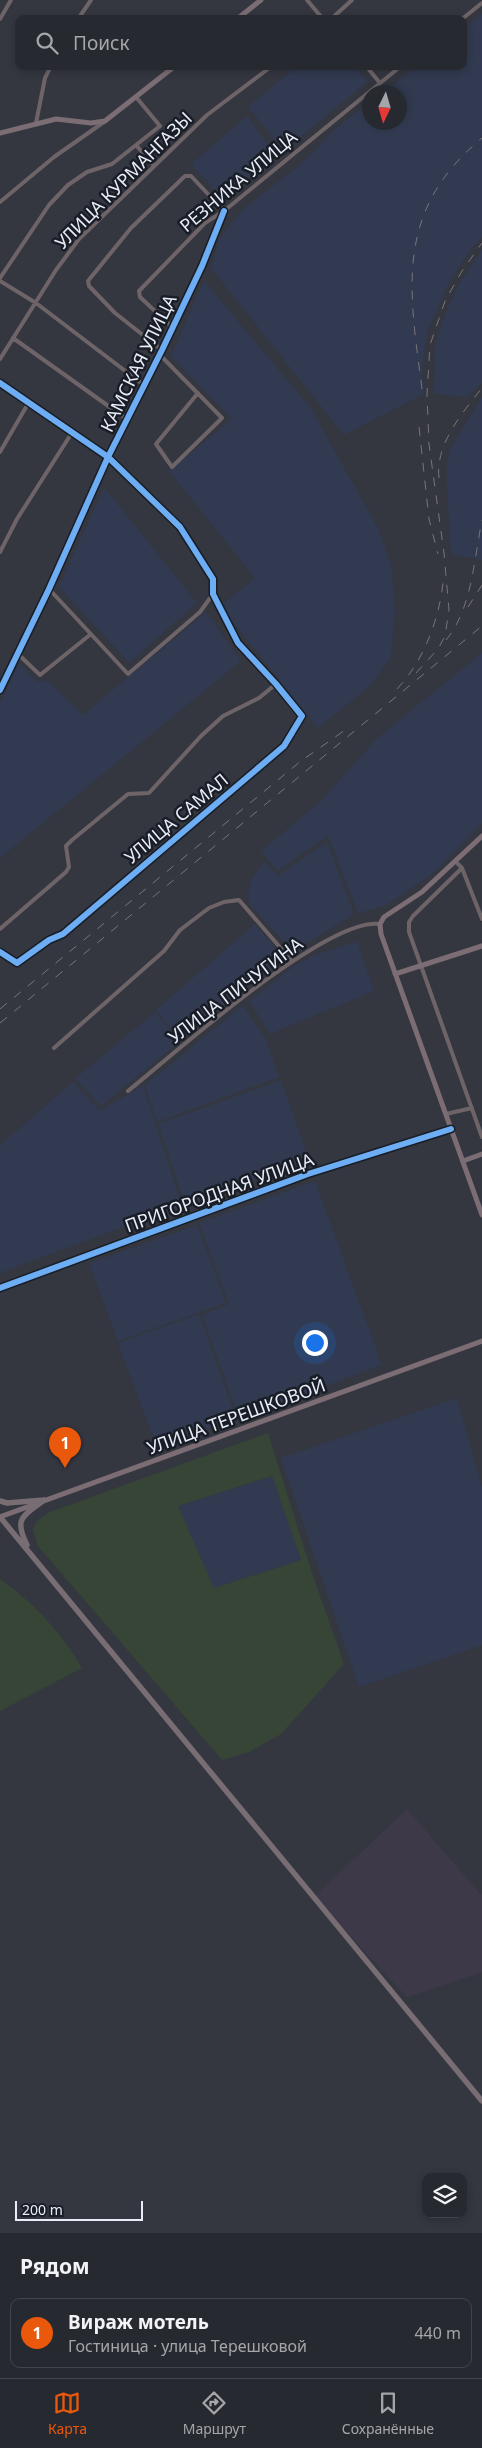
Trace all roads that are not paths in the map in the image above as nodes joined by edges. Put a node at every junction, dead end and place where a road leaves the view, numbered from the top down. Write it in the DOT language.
graph roads {
  1 [pos="12,0"];
  2 [pos="91,0"];
  3 [pos="261,0"];
  4 [pos="307,0"];
  5 [pos="352,0"];
  6 [pos="482,3"];
  7 [pos="81,15"];
  8 [pos="242,15"];
  9 [pos="320,15"];
  10 [pos="335,15"];
  11 [pos="467,15"];
  12 [pos="0,19"];
  13 [pos="48,70"];
  14 [pos="170,70"];
  15 [pos="267,70"];
  16 [pos="369,70"];
  17 [pos="396,70"];
  18 [pos="380,83"];
  19 [pos="136,97"];
  20 [pos="105,121"];
  21 [pos="36,123"];
  22 [pos="0,133"];
  23 [pos="136,145"];
  24 [pos="154,166"];
  25 [pos="0,202"];
  26 [pos="224,211"];
  27 [pos="0,278"];
  28 [pos="0,282"];
  29 [pos="36,303"];
  30 [pos="173,328"];
  31 [pos="13,338"];
  32 [pos="162,350"];
  33 [pos="160,356"];
  34 [pos="0,359"];
  35 [pos="0,383"];
  36 [pos="145,386"];
  37 [pos="198,393"];
  38 [pos="29,402"];
  39 [pos="128,420"];
  40 [pos="73,431"];
  41 [pos="0,452"];
  42 [pos="108,457"];
  43 [pos="0,552"];
  44 [pos="49,589"];
  45 [pos="214,594"];
  46 [pos="91,634"];
  47 [pos="18,654"];
  48 [pos="276,684"];
  49 [pos="0,690"];
  50 [pos="482,836"];
  51 [pos="456,862"];
  52 [pos="462,868"];
  53 [pos="426,889"];
  54 [pos="432,897"];
  55 [pos="482,919"];
  56 [pos="380,924"];
  57 [pos="0,929"];
  58 [pos="482,946"];
  59 [pos="0,952"];
  60 [pos="291,960"];
  61 [pos="422,967"];
  62 [pos="395,974"];
  63 [pos="54,1048"];
  64 [pos="128,1091"];
  65 [pos="472,1108"];
  66 [pos="446,1114"];
  67 [pos="451,1128"];
  68 [pos="482,1136"];
  69 [pos="482,1154"];
  70 [pos="463,1161"];
  71 [pos="482,1215"];
  72 [pos="0,1288"];
  73 [pos="482,1341"];
  74 [pos="0,1500"];
  75 [pos="44,1500"];
  76 [pos="0,1517"];
  77 [pos="31,1552"];
  78 [pos="482,2101"];
  1 -- 12 [label="street"];
  2 -- 7 [label="street"];
  3 -- 8 [label="street"];
  4 -- 9 [label="street"];
  5 -- 10 [label="street"];
  6 -- 11 [label="street"];
  13 -- 21 [label="street"];
  14 -- 19 [label="street"];
  15 -- 24 [label="street, УЛИЦА КУРМАНГАЗЫ"];
  16 -- 18 [label="street"];
  17 -- 18 [label="street, РЕЗНИКА УЛИЦА"];
  18 -- 26 [label="street, РЕЗНИКА УЛИЦА"];
  19 -- 20 [label="street"];
  19 -- 23 [label="street"];
  20 -- 21 [label="street"];
  20 -- 25 [label="street"];
  21 -- 22 [label="street"];
  23 -- 24 [label="street"];
  23 -- 27 [label="street"];
  24 -- 29 [label="street, УЛИЦА КУРМАНГАЗЫ"];
  26 -- 30 [label="street, КАМСКАЯ УЛИЦА"];
  26 -- 30 [label="street, РЕЗНИКА УЛИЦА"];
  26 -- 32 [label="street"];
  28 -- 29 [label="street"];
  29 -- 31 [label="street, УЛИЦА КУРМАНГАЗЫ"];
  29 -- 36 [label="street"];
  30 -- 32 [label="street, КАМСКАЯ УЛИЦА"];
  31 -- 34 [label="street, УЛИЦА КУРМАНГАЗЫ"];
  31 -- 39 [label="street"];
  32 -- 33 [label="street, КАМСКАЯ УЛИЦА"];
  33 -- 36 [label="street, КАМСКАЯ УЛИЦА"];
  33 -- 37 [label="street"];
  35 -- 38 [label="street"];
  36 -- 39 [label="street, КАМСКАЯ УЛИЦА"];
  37 -- 37 [label="street"];
  38 -- 40 [label="street"];
  38 -- 41 [label="street"];
  39 -- 42 [label="street, КАМСКАЯ УЛИЦА"];
  40 -- 42 [label="street"];
  40 -- 43 [label="street"];
  42 -- 44 [label="street, КАМСКАЯ УЛИЦА"];
  42 -- 45 [label="street"];
  44 -- 46 [label="street"];
  44 -- 47 [label="street, КАМСКАЯ УЛИЦА"];
  45 -- 46 [label="street"];
  45 -- 48 [label="street"];
  46 -- 47 [label="street"];
  47 -- 49 [label="street, КАМСКАЯ УЛИЦА"];
  48 -- 57 [label="street, УЛИЦА САМАЛ"];
  48 -- 59 [label="street, УЛИЦА САМАЛ"];
  50 -- 51 [label="street"];
  51 -- 52 [label="street"];
  51 -- 53 [label="street"];
  52 -- 54 [label="street"];
  52 -- 55 [label="street"];
  53 -- 54 [label="street"];
  53 -- 56 [label="street"];
  54 -- 61 [label="street"];
  56 -- 60 [label="street, УЛИЦА ПИЧУГИНА"];
  56 -- 62 [label="street"];
  58 -- 61 [label="street"];
  60 -- 63 [label="street"];
  60 -- 64 [label="street, УЛИЦА ПИЧУГИНА"];
  61 -- 62 [label="street"];
  61 -- 65 [label="street"];
  62 -- 66 [label="street"];
  65 -- 66 [label="street"];
  65 -- 68 [label="street"];
  66 -- 67 [label="street"];
  67 -- 70 [label="street"];
  67 -- 72 [label="street, ПРИГОРОДНАЯ УЛИЦА"];
  69 -- 70 [label="street"];
  70 -- 71 [label="street"];
  73 -- 75 [label="street, УЛИЦА ТЕРЕШКОВОЙ"];
  74 -- 75 [label="main road"];
  75 -- 76 [label="street, УЛИЦА ТЕРЕШКОВОЙ"];
  75 -- 77 [label="main road"];
  76 -- 77 [label="main road"];
  77 -- 78 [label="main road"];
}
